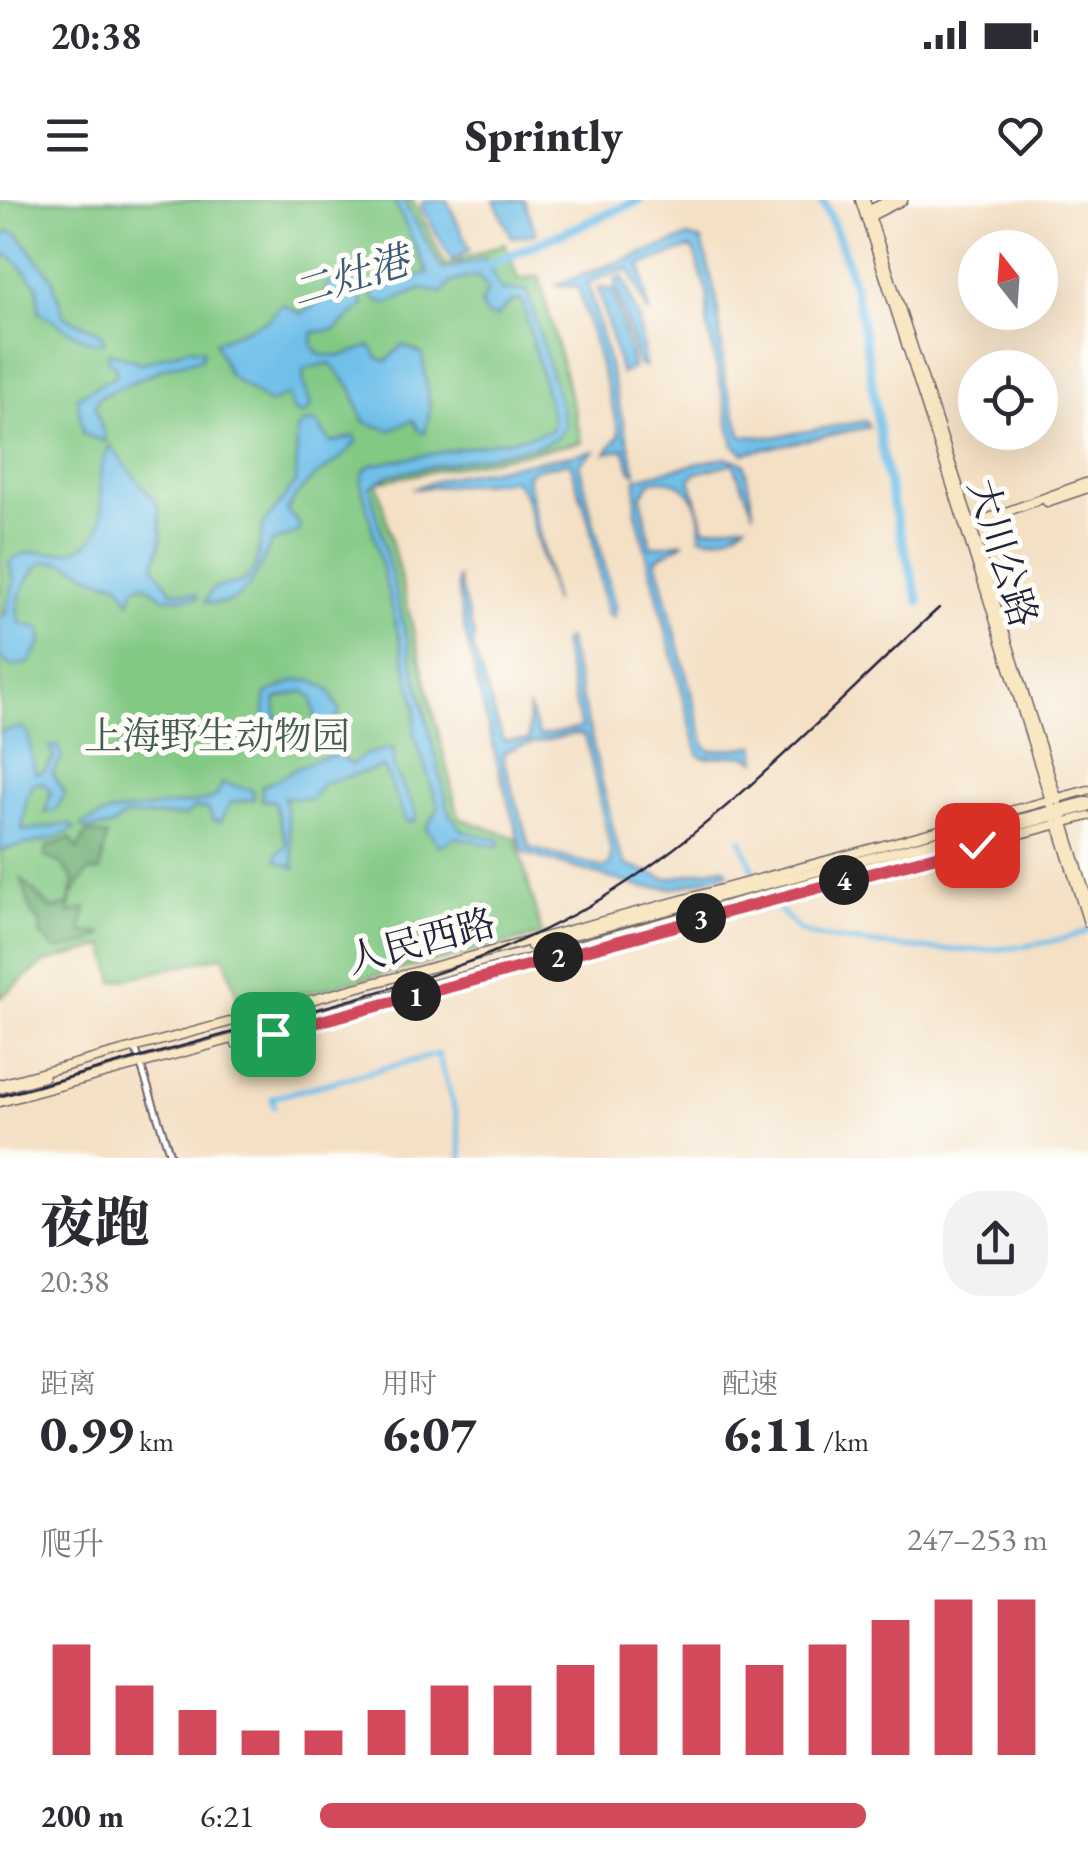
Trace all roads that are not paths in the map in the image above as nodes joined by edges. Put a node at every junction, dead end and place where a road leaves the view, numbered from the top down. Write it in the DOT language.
graph roads {
  1 [pos="862,200"];
  2 [pos="890,200"];
  3 [pos="903,200"];
  4 [pos="867,215"];
  5 [pos="1088,485"];
  6 [pos="970,528"];
  7 [pos="1088,790"];
  8 [pos="1088,804"];
  9 [pos="1057,812"];
  10 [pos="1088,816"];
  11 [pos="973,834"];
  12 [pos="956,839"];
  13 [pos="771,888"];
  14 [pos="752,893"];
  15 [pos="1088,902"];
  16 [pos="1088,922"];
  17 [pos="136,1049"];
  18 [pos="141,1066"];
  19 [pos="0,1086"];
  20 [pos="0,1104"];
  21 [pos="171,1158"];
  1 -- 4 [label="main road, 大川公路"];
  2 -- 4 [label="main road"];
  3 -- 4 [label="main road"];
  4 -- 6 [label="main road, 大川公路"];
  5 -- 6 [label="main road"];
  6 -- 9 [label="main road, 大川公路, bridge"];
  7 -- 9 [label="main road, 人民西路"];
  8 -- 9 [label="main road, 人民西路"];
  9 -- 10 [label="main road, 人民西路"];
  9 -- 11 [label="main road, 人民西路"];
  9 -- 11 [label="main road, 人民西路"];
  9 -- 15 [label="main road, 大川公路"];
  9 -- 16 [label="main road, 大川公路"];
  11 -- 12 [label="main road, 人民西路"];
  12 -- 13 [label="main road, 人民西路"];
  12 -- 13 [label="main road, 人民西路"];
  13 -- 14 [label="main road, 人民西路"];
  13 -- 14 [label="main road, 人民西路"];
  14 -- 17 [label="main road, 人民西路"];
  14 -- 18 [label="main road, 人民西路"];
  17 -- 18 [label="street"];
  17 -- 19 [label="main road, 人民西路"];
  18 -- 20 [label="main road, 人民西路"];
  18 -- 21 [label="street"];
}
